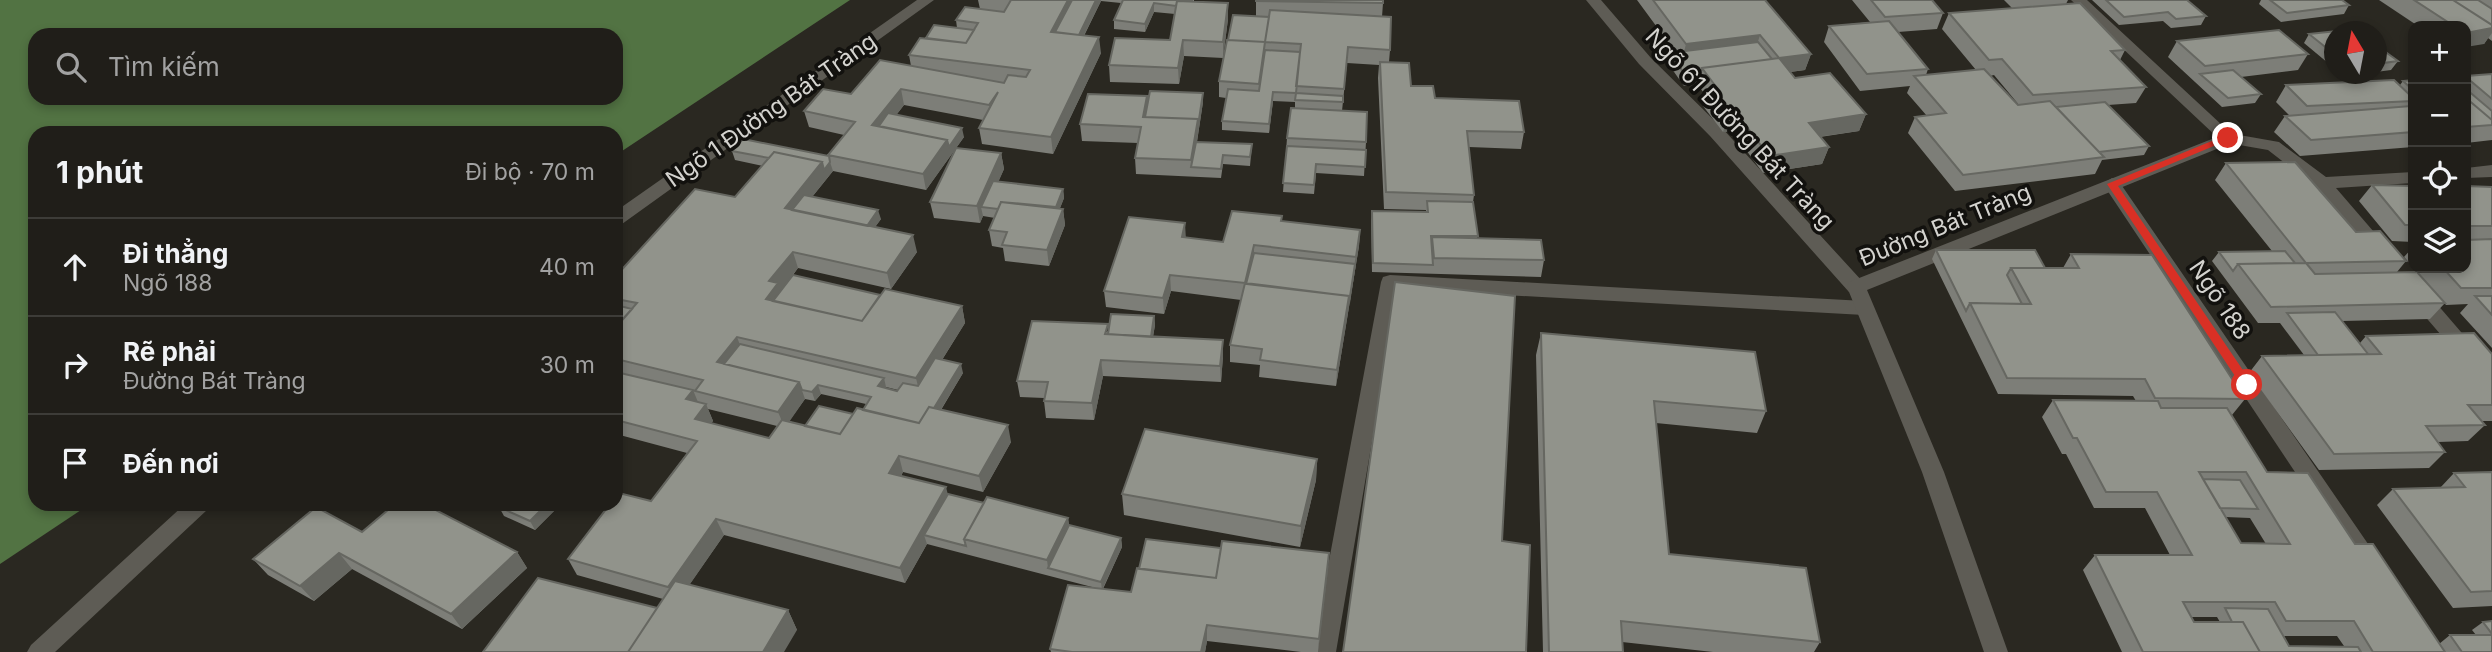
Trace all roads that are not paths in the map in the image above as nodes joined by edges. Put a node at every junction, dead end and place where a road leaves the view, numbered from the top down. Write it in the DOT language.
graph roads {
  1 [pos="927,0"];
  2 [pos="1593,0"];
  3 [pos="2078,0"];
  4 [pos="2228,138"];
  5 [pos="2492,172"];
  6 [pos="2471,173"];
  7 [pos="2408,177"];
  8 [pos="2322,183"];
  9 [pos="2112,184"];
  10 [pos="623,215"];
  11 [pos="1856,287"];
  12 [pos="1864,308"];
  13 [pos="2492,381"];
  14 [pos="191,511"];
  15 [pos="2382,584"];
  16 [pos="39,652"];
  17 [pos="1324,652"];
  18 [pos="1996,652"];
  1 -- 10 [label="street, Ngõ 1 Đường Bát Tràng"];
  2 -- 11 [label="street, Ngõ 61 Đường Bát Tràng"];
  3 -- 4 [label="street"];
  4 -- 8 [label="street"];
  4 -- 9 [label="street, Đường Bát Tràng"];
  5 -- 6 [label="street"];
  7 -- 8 [label="street"];
  8 -- 13 [label="street"];
  9 -- 11 [label="street, Đường Bát Tràng"];
  9 -- 15 [label="street, Ngõ 188"];
  11 -- 12 [label="street, Đường Bát Tràng"];
  12 -- 17 [label="street"];
  12 -- 18 [label="street, Đường Bát Tràng"];
  14 -- 16 [label="street"];
}
